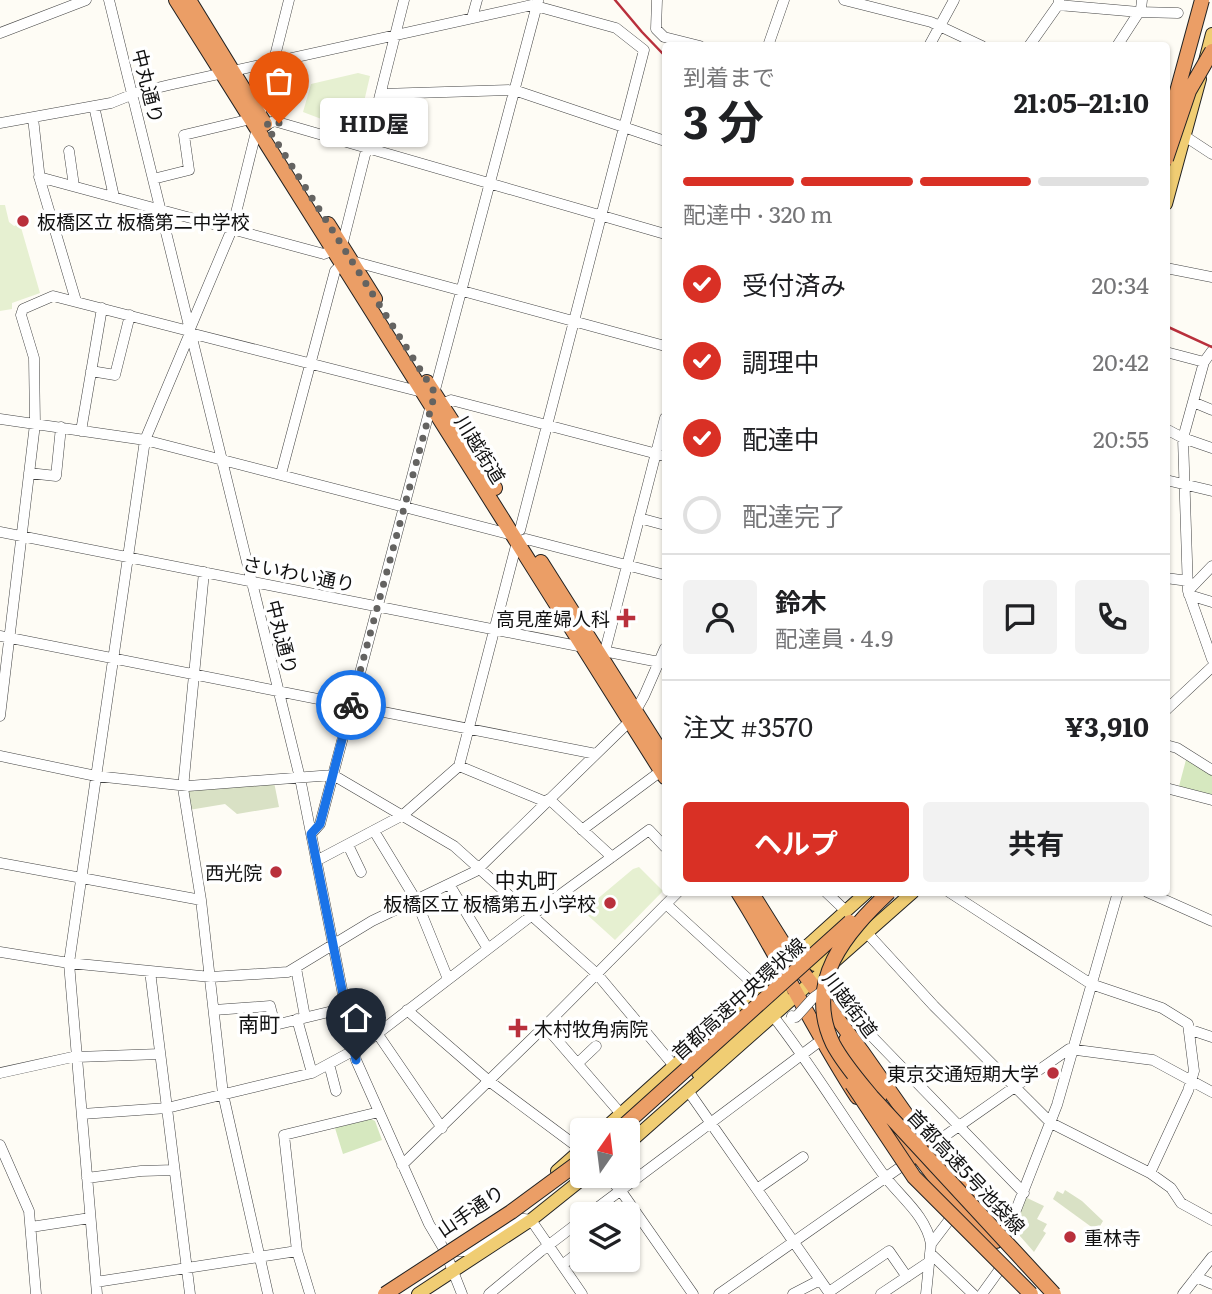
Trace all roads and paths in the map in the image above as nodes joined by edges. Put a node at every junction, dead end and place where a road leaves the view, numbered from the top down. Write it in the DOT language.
graph roads {
  1 [pos="86,0"];
  2 [pos="176,0"];
  3 [pos="189,0"];
  4 [pos="289,0"];
  5 [pos="404,0"];
  6 [pos="477,0"];
  7 [pos="657,0"];
  8 [pos="784,0"];
  9 [pos="844,0"];
  10 [pos="954,0"];
  11 [pos="1142,0"];
  12 [pos="1200,0"];
  13 [pos="113,1"];
  14 [pos="537,3"];
  15 [pos="1059,3"];
  16 [pos="1115,5"];
  17 [pos="1139,12"];
  18 [pos="1178,13"];
  19 [pos="472,18"];
  20 [pos="939,26"];
  21 [pos="0,33"];
  22 [pos="396,34"];
  23 [pos="684,42"];
  24 [pos="769,42"];
  25 [pos="931,42"];
  26 [pos="973,42"];
  27 [pos="1032,42"];
  28 [pos="1120,42"];
  29 [pos="1211,46"];
  30 [pos="274,61"];
  31 [pos="228,73"];
  32 [pos="514,90"];
  33 [pos="381,94"];
  34 [pos="133,95"];
  35 [pos="1170,97"];
  36 [pos="94,106"];
  37 [pos="1170,112"];
  38 [pos="33,118"];
  39 [pos="0,122"];
  40 [pos="258,122"];
  41 [pos="624,127"];
  42 [pos="1170,129"];
  43 [pos="1185,136"];
  44 [pos="1170,139"];
  45 [pos="662,140"];
  46 [pos="1170,147"];
  47 [pos="366,148"];
  48 [pos="69,151"];
  49 [pos="1212,154"];
  50 [pos="39,177"];
  51 [pos="153,180"];
  52 [pos="489,184"];
  53 [pos="74,186"];
  54 [pos="1170,190"];
  55 [pos="114,197"];
  56 [pos="161,209"];
  57 [pos="601,215"];
  58 [pos="232,229"];
  59 [pos="662,233"];
  60 [pos="337,248"];
  61 [pos="347,262"];
  62 [pos="1170,269"];
  63 [pos="1212,277"];
  64 [pos="461,291"];
  65 [pos="76,301"];
  66 [pos="102,308"];
  67 [pos="130,315"];
  68 [pos="574,321"];
  69 [pos="190,332"];
  70 [pos="662,345"];
  71 [pos="1212,351"];
  72 [pos="1170,353"];
  73 [pos="1204,362"];
  74 [pos="311,363"];
  75 [pos="91,371"];
  76 [pos="433,399"];
  77 [pos="1193,402"];
  78 [pos="1212,410"];
  79 [pos="0,419"];
  80 [pos="35,424"];
  81 [pos="547,426"];
  82 [pos="61,427"];
  83 [pos="81,430"];
  84 [pos="1170,431"];
  85 [pos="1182,438"];
  86 [pos="145,440"];
  87 [pos="1212,448"];
  88 [pos="660,454"];
  89 [pos="221,458"];
  90 [pos="29,473"];
  91 [pos="281,474"];
  92 [pos="1170,481"];
  93 [pos="1184,484"];
  94 [pos="1212,491"];
  95 [pos="403,506"];
  96 [pos="639,519"];
  97 [pos="662,523"];
  98 [pos="0,532"];
  99 [pos="21,536"];
  100 [pos="519,536"];
  101 [pos="128,557"];
  102 [pos="627,565"];
  103 [pos="1212,566"];
  104 [pos="204,572"];
  105 [pos="662,574"];
  106 [pos="1170,580"];
  107 [pos="251,581"];
  108 [pos="1188,589"];
  109 [pos="1212,601"];
  110 [pos="378,605"];
  111 [pos="495,628"];
  112 [pos="5,636"];
  113 [pos="595,649"];
  114 [pos="114,658"];
  115 [pos="1212,659"];
  116 [pos="662,662"];
  117 [pos="1212,667"];
  118 [pos="193,674"];
  119 [pos="278,691"];
  120 [pos="351,705"];
  121 [pos="1170,706"];
  122 [pos="0,716"];
  123 [pos="633,717"];
  124 [pos="469,729"];
  125 [pos="1170,747"];
  126 [pos="596,754"];
  127 [pos="0,756"];
  128 [pos="459,766"];
  129 [pos="662,766"];
  130 [pos="662,770"];
  131 [pos="1212,770"];
  132 [pos="333,775"];
  133 [pos="96,776"];
  134 [pos="300,778"];
  135 [pos="183,785"];
  136 [pos="1170,789"];
  137 [pos="1212,800"];
  138 [pos="548,801"];
  139 [pos="403,815"];
  140 [pos="582,830"];
  141 [pos="374,831"];
  142 [pos="311,834"];
  143 [pos="662,844"];
  144 [pos="348,845"];
  145 [pos="612,857"];
  146 [pos="316,861"];
  147 [pos="0,863"];
  148 [pos="478,869"];
  149 [pos="361,872"];
  150 [pos="81,878"];
  151 [pos="449,884"];
  152 [pos="674,896"];
  153 [pos="741,896"];
  154 [pos="753,896"];
  155 [pos="830,896"];
  156 [pos="863,896"];
  157 [pos="869,896"];
  158 [pos="879,896"];
  159 [pos="880,896"];
  160 [pos="881,896"];
  161 [pos="893,896"];
  162 [pos="909,896"];
  163 [pos="955,896"];
  164 [pos="1117,896"];
  165 [pos="1156,896"];
  166 [pos="201,900"];
  167 [pos="416,900"];
  168 [pos="666,904"];
  169 [pos="846,911"];
  170 [pos="531,916"];
  171 [pos="1212,921"];
  172 [pos="869,934"];
  173 [pos="333,946"];
  174 [pos="812,948"];
  175 [pos="488,949"];
  176 [pos="0,952"];
  177 [pos="69,963"];
  178 [pos="788,963"];
  179 [pos="815,965"];
  180 [pos="296,968"];
  181 [pos="150,971"];
  182 [pos="597,974"];
  183 [pos="211,977"];
  184 [pos="446,981"];
  185 [pos="810,982"];
  186 [pos="772,984"];
  187 [pos="1091,984"];
  188 [pos="827,987"];
  189 [pos="759,989"];
  190 [pos="798,993"];
  191 [pos="782,994"];
  192 [pos="345,1008"];
  193 [pos="214,1010"];
  194 [pos="407,1010"];
  195 [pos="773,1016"];
  196 [pos="301,1018"];
  197 [pos="835,1018"];
  198 [pos="791,1019"];
  199 [pos="856,1020"];
  200 [pos="545,1026"];
  201 [pos="1191,1030"];
  202 [pos="377,1033"];
  203 [pos="1212,1037"];
  204 [pos="816,1044"];
  205 [pos="596,1046"];
  206 [pos="1073,1049"];
  207 [pos="354,1050"];
  208 [pos="160,1054"];
  209 [pos="800,1055"];
  210 [pos="77,1057"];
  211 [pos="578,1063"];
  212 [pos="329,1064"];
  213 [pos="675,1067"];
  214 [pos="0,1073"];
  215 [pos="312,1073"];
  216 [pos="489,1081"];
  217 [pos="1191,1081"];
  218 [pos="1015,1087"];
  219 [pos="336,1091"];
  220 [pos="689,1092"];
  221 [pos="1212,1092"];
  222 [pos="223,1094"];
  223 [pos="167,1108"];
  224 [pos="865,1110"];
  225 [pos="379,1112"];
  226 [pos="82,1114"];
  227 [pos="621,1114"];
  228 [pos="616,1118"];
  229 [pos="629,1118"];
  230 [pos="630,1118"];
  231 [pos="1051,1123"];
  232 [pos="711,1124"];
  233 [pos="640,1127"];
  234 [pos="958,1127"];
  235 [pos="442,1128"];
  236 [pos="640,1134"];
  237 [pos="0,1145"];
  238 [pos="570,1145"];
  239 [pos="929,1147"];
  240 [pos="803,1157"];
  241 [pos="570,1163"];
  242 [pos="402,1165"];
  243 [pos="570,1165"];
  244 [pos="570,1165"];
  245 [pos="902,1166"];
  246 [pos="174,1170"];
  247 [pos="1150,1173"];
  248 [pos="885,1177"];
  249 [pos="87,1178"];
  250 [pos="571,1188"];
  251 [pos="618,1188"];
  252 [pos="757,1189"];
  253 [pos="621,1191"];
  254 [pos="1024,1193"];
  255 [pos="606,1202"];
  256 [pos="626,1202"];
  257 [pos="90,1218"];
  258 [pos="950,1219"];
  259 [pos="531,1220"];
  260 [pos="1212,1220"];
  261 [pos="31,1227"];
  262 [pos="487,1227"];
  263 [pos="640,1227"];
  264 [pos="570,1229"];
  265 [pos="1007,1233"];
  266 [pos="794,1242"];
  267 [pos="548,1245"];
  268 [pos="297,1251"];
  269 [pos="445,1251"];
  270 [pos="930,1253"];
  271 [pos="259,1257"];
  272 [pos="1212,1257"];
  273 [pos="570,1259"];
  274 [pos="562,1265"];
  275 [pos="187,1268"];
  276 [pos="1000,1269"];
  277 [pos="452,1271"];
  278 [pos="907,1277"];
  279 [pos="1196,1277"];
  280 [pos="820,1280"];
  281 [pos="96,1282"];
  282 [pos="1212,1284"];
  283 [pos="830,1293"];
  284 [pos="36,1294"];
  285 [pos="97,1294"];
  286 [pos="190,1294"];
  287 [pos="268,1294"];
  288 [pos="310,1294"];
  289 [pos="377,1294"];
  290 [pos="385,1294"];
  291 [pos="394,1294"];
  292 [pos="400,1294"];
  293 [pos="418,1294"];
  294 [pos="462,1294"];
  295 [pos="489,1294"];
  296 [pos="582,1294"];
  297 [pos="693,1294"];
  298 [pos="719,1294"];
  299 [pos="793,1294"];
  300 [pos="881,1294"];
  301 [pos="926,1294"];
  302 [pos="973,1294"];
  303 [pos="982,1294"];
  304 [pos="1028,1294"];
  305 [pos="1036,1294"];
  306 [pos="1052,1294"];
  307 [pos="1062,1294"];
  308 [pos="1183,1294"];
  1 -- 21 [label="street"];
  2 -- 31 [label="highway, 川越街道"];
  3 -- 31 [label="highway, 川越街道"];
  4 -- 30 [label="street"];
  5 -- 22 [label="street"];
  6 -- 19 [label="street"];
  7 -- 23 [label="street"];
  8 -- 24 [label="street"];
  9 -- 20 [label="street"];
  10 -- 20 [label="street"];
  11 -- 17 [label="street"];
  12 -- 35 [label="main road"];
  12 -- 37 [label="highway, bridge"];
  13 -- 34 [label="street, 中丸通り"];
  14 -- 19 [label="street"];
  14 -- 32 [label="street"];
  14 -- 41 [label="street"];
  15 -- 16 [label="street"];
  15 -- 27 [label="street"];
  16 -- 17 [label="street"];
  17 -- 18 [label="street"];
  17 -- 28 [label="street"];
  19 -- 22 [label="street"];
  20 -- 25 [label="street"];
  20 -- 26 [label="street"];
  22 -- 30 [label="street"];
  22 -- 33 [label="street"];
  29 -- 43 [label="main road"];
  29 -- 44 [label="highway, bridge"];
  29 -- 46 [label="highway, bridge"];
  30 -- 31 [label="street"];
  30 -- 40 [label="street"];
  31 -- 34 [label="street"];
  31 -- 40 [label="highway, 川越街道"];
  32 -- 33 [label="street"];
  32 -- 41 [label="street"];
  32 -- 52 [label="street"];
  33 -- 47 [label="street"];
  34 -- 36 [label="street"];
  34 -- 51 [label="street, 中丸通り"];
  36 -- 38 [label="street"];
  36 -- 55 [label="street"];
  38 -- 39 [label="street"];
  38 -- 50 [label="street"];
  40 -- 47 [label="street"];
  40 -- 51 [label="street"];
  40 -- 58 [label="street"];
  40 -- 60 [label="highway, 川越街道"];
  41 -- 45 [label="street"];
  41 -- 57 [label="street"];
  42 -- 43 [label="street"];
  43 -- 49 [label="street"];
  43 -- 54 [label="main road"];
  47 -- 52 [label="street"];
  47 -- 60 [label="street"];
  48 -- 53 [label="street"];
  50 -- 53 [label="street"];
  50 -- 65 [label="street"];
  51 -- 56 [label="street, 中丸通り"];
  52 -- 57 [label="street"];
  52 -- 64 [label="street"];
  53 -- 55 [label="street"];
  55 -- 56 [label="street"];
  56 -- 58 [label="street"];
  56 -- 69 [label="street, 中丸通り"];
  57 -- 59 [label="street"];
  57 -- 68 [label="street"];
  58 -- 60 [label="street"];
  58 -- 69 [label="street"];
  60 -- 61 [label="highway, 川越街道"];
  61 -- 64 [label="street"];
  61 -- 74 [label="street"];
  61 -- 76 [label="highway, 川越街道"];
  62 -- 63 [label="street"];
  64 -- 68 [label="street"];
  64 -- 76 [label="street"];
  65 -- 66 [label="street"];
  65 -- 80 [label="street"];
  66 -- 67 [label="street"];
  66 -- 75 [label="street"];
  67 -- 69 [label="street"];
  67 -- 75 [label="street"];
  68 -- 70 [label="street"];
  68 -- 81 [label="street"];
  69 -- 74 [label="street"];
  69 -- 86 [label="street"];
  69 -- 89 [label="street, 中丸通り"];
  71 -- 73 [label="street"];
  72 -- 73 [label="street"];
  73 -- 77 [label="street"];
  74 -- 76 [label="street"];
  74 -- 91 [label="street"];
  75 -- 83 [label="street"];
  76 -- 81 [label="street"];
  76 -- 95 [label="street"];
  76 -- 100 [label="highway, 川越街道"];
  77 -- 78 [label="street"];
  77 -- 85 [label="street"];
  79 -- 80 [label="street"];
  80 -- 82 [label="street"];
  80 -- 90 [label="street"];
  81 -- 88 [label="street"];
  81 -- 100 [label="street"];
  82 -- 83 [label="street"];
  82 -- 90 [label="street"];
  83 -- 86 [label="street"];
  84 -- 85 [label="street"];
  85 -- 87 [label="street"];
  85 -- 93 [label="street"];
  86 -- 89 [label="street"];
  86 -- 101 [label="street"];
  88 -- 96 [label="street"];
  89 -- 91 [label="street"];
  89 -- 107 [label="street, 中丸通り"];
  90 -- 99 [label="street"];
  91 -- 95 [label="street"];
  92 -- 93 [label="street"];
  93 -- 94 [label="street"];
  93 -- 108 [label="street"];
  95 -- 100 [label="street"];
  95 -- 110 [label="street"];
  96 -- 97 [label="street"];
  96 -- 102 [label="street"];
  98 -- 99 [label="street, さいわい通り"];
  99 -- 101 [label="street, さいわい通り"];
  99 -- 112 [label="street"];
  100 -- 102 [label="street"];
  100 -- 111 [label="street"];
  100 -- 113 [label="highway, 川越街道"];
  101 -- 104 [label="street, さいわい通り"];
  101 -- 114 [label="street"];
  102 -- 105 [label="street"];
  102 -- 113 [label="street"];
  103 -- 108 [label="street"];
  104 -- 107 [label="street, さいわい通り"];
  104 -- 118 [label="street"];
  106 -- 108 [label="street"];
  107 -- 110 [label="street, さいわい通り"];
  107 -- 119 [label="street, 中丸通り"];
  108 -- 109 [label="street"];
  108 -- 115 [label="street"];
  110 -- 111 [label="street, さいわい通り"];
  110 -- 120 [label="street"];
  111 -- 113 [label="street, さいわい通り"];
  111 -- 124 [label="street"];
  112 -- 114 [label="street"];
  112 -- 122 [label="street"];
  113 -- 116 [label="street, さいわい通り"];
  113 -- 123 [label="highway, 川越街道"];
  114 -- 118 [label="street"];
  114 -- 133 [label="street"];
  116 -- 123 [label="street"];
  117 -- 121 [label="street"];
  118 -- 119 [label="street"];
  118 -- 135 [label="street"];
  119 -- 120 [label="street"];
  119 -- 134 [label="street, 中丸通り"];
  120 -- 124 [label="street"];
  120 -- 132 [label="street"];
  123 -- 126 [label="street"];
  123 -- 129 [label="highway, 川越街道"];
  124 -- 126 [label="street"];
  124 -- 128 [label="street"];
  125 -- 131 [label="street"];
  126 -- 138 [label="street"];
  127 -- 133 [label="street"];
  128 -- 138 [label="street"];
  128 -- 139 [label="street"];
  130 -- 140 [label="street"];
  132 -- 134 [label="street"];
  132 -- 139 [label="street"];
  132 -- 142 [label="street"];
  133 -- 135 [label="street"];
  133 -- 150 [label="street"];
  134 -- 135 [label="street"];
  134 -- 142 [label="street, 中丸通り"];
  135 -- 166 [label="street"];
  136 -- 137 [label="street"];
  138 -- 140 [label="street"];
  138 -- 148 [label="street"];
  139 -- 141 [label="street"];
  139 -- 148 [label="street"];
  140 -- 145 [label="street"];
  141 -- 144 [label="street"];
  141 -- 167 [label="street"];
  142 -- 146 [label="street, 中丸通り"];
  143 -- 145 [label="street"];
  144 -- 146 [label="street"];
  144 -- 149 [label="street"];
  145 -- 170 [label="street"];
  146 -- 173 [label="street, 中丸通り"];
  147 -- 150 [label="street"];
  148 -- 151 [label="street"];
  148 -- 170 [label="street"];
  150 -- 166 [label="street"];
  150 -- 177 [label="street"];
  151 -- 167 [label="street"];
  151 -- 175 [label="street"];
  152 -- 168 [label="street"];
  153 -- 178 [label="highway, 川越街道"];
  154 -- 178 [label="highway, 川越街道"];
  155 -- 169 [label="street"];
  156 -- 169 [label="main road"];
  157 -- 174 [label="main road"];
  158 -- 230 [label="highway, 首都高速中央環状線, bridge"];
  159 -- 304 [label="highway, 首都高速5号池袋線, bridge"];
  160 -- 306 [label="highway, 首都高速5号池袋線, bridge"];
  161 -- 179 [label="main road"];
  162 -- 172 [label="main road"];
  163 -- 187 [label="street"];
  164 -- 187 [label="street"];
  165 -- 171 [label="street"];
  166 -- 183 [label="street"];
  167 -- 173 [label="street"];
  167 -- 184 [label="street"];
  168 -- 182 [label="street"];
  168 -- 189 [label="street"];
  169 -- 178 [label="main road"];
  170 -- 175 [label="street"];
  170 -- 182 [label="street"];
  172 -- 185 [label="main road"];
  172 -- 218 [label="street"];
  173 -- 180 [label="street"];
  173 -- 192 [label="street, 中丸通り"];
  175 -- 184 [label="street"];
  176 -- 177 [label="street"];
  177 -- 181 [label="street"];
  177 -- 210 [label="street"];
  178 -- 185 [label="highway, 川越街道"];
  178 -- 189 [label="main road"];
  178 -- 190 [label="highway, 川越街道"];
  180 -- 183 [label="street"];
  180 -- 196 [label="street"];
  181 -- 183 [label="street"];
  181 -- 208 [label="street"];
  182 -- 200 [label="street"];
  182 -- 213 [label="street"];
  183 -- 193 [label="street"];
  184 -- 194 [label="street"];
  185 -- 190 [label="main road"];
  185 -- 197 [label="highway, 川越街道"];
  186 -- 229 [label="main road"];
  187 -- 201 [label="street"];
  187 -- 206 [label="street"];
  188 -- 198 [label="street, bridge"];
  189 -- 213 [label="main road"];
  190 -- 195 [label="main road"];
  190 -- 224 [label="highway, 川越街道"];
  191 -- 233 [label="main road"];
  192 -- 196 [label="street"];
  192 -- 207 [label="street, 中丸通り"];
  193 -- 196 [label="street"];
  193 -- 222 [label="street"];
  194 -- 202 [label="street"];
  194 -- 216 [label="street"];
  195 -- 209 [label="street"];
  195 -- 220 [label="main road"];
  196 -- 215 [label="street"];
  197 -- 239 [label="highway, 川越街道"];
  197 -- 306 [label="highway, bridge"];
  199 -- 234 [label="street"];
  200 -- 211 [label="street"];
  200 -- 216 [label="street"];
  201 -- 203 [label="street"];
  201 -- 217 [label="street"];
  202 -- 207 [label="street"];
  202 -- 235 [label="street"];
  204 -- 209 [label="street"];
  205 -- 211 [label="street"];
  206 -- 217 [label="street"];
  206 -- 218 [label="street"];
  206 -- 231 [label="street"];
  207 -- 212 [label="street"];
  207 -- 225 [label="street, 中丸通り"];
  208 -- 210 [label="street"];
  208 -- 223 [label="street"];
  209 -- 232 [label="street"];
  209 -- 248 [label="street"];
  210 -- 214 [label="street"];
  210 -- 226 [label="street"];
  211 -- 227 [label="street"];
  212 -- 215 [label="street"];
  212 -- 219 [label="street"];
  213 -- 227 [label="main road"];
  215 -- 222 [label="street"];
  216 -- 235 [label="street"];
  216 -- 238 [label="street"];
  217 -- 221 [label="street"];
  217 -- 247 [label="street"];
  218 -- 231 [label="street"];
  218 -- 234 [label="street"];
  220 -- 232 [label="street"];
  220 -- 236 [label="main road"];
  222 -- 223 [label="street"];
  222 -- 271 [label="street"];
  223 -- 226 [label="street"];
  223 -- 246 [label="street"];
  224 -- 245 [label="highway, 川越街道"];
  224 -- 305 [label="highway, bridge"];
  225 -- 242 [label="street, 中丸通り"];
  225 -- 268 [label="street"];
  226 -- 249 [label="street"];
  227 -- 228 [label="main road"];
  231 -- 247 [label="street"];
  231 -- 254 [label="street"];
  232 -- 252 [label="street"];
  232 -- 253 [label="street"];
  234 -- 239 [label="street"];
  234 -- 254 [label="street"];
  235 -- 242 [label="street"];
  237 -- 261 [label="street"];
  239 -- 265 [label="highway, 川越街道"];
  240 -- 252 [label="street"];
  241 -- 269 [label="main road, 山手通り"];
  242 -- 269 [label="street, 中丸通り"];
  243 -- 262 [label="highway, bridge"];
  244 -- 292 [label="highway, bridge"];
  245 -- 248 [label="street"];
  245 -- 258 [label="highway, 川越街道"];
  246 -- 249 [label="street"];
  246 -- 275 [label="street"];
  247 -- 260 [label="street"];
  248 -- 266 [label="street"];
  248 -- 270 [label="street"];
  249 -- 257 [label="street"];
  250 -- 259 [label="main road, 山手通り"];
  251 -- 253 [label="street"];
  252 -- 266 [label="street"];
  253 -- 255 [label="street"];
  253 -- 256 [label="street"];
  254 -- 265 [label="street"];
  257 -- 261 [label="street"];
  257 -- 281 [label="street"];
  258 -- 270 [label="street"];
  258 -- 276 [label="highway, 川越街道"];
  259 -- 267 [label="street"];
  259 -- 269 [label="street"];
  259 -- 277 [label="main road, 山手通り"];
  261 -- 284 [label="street"];
  262 -- 290 [label="highway, bridge"];
  262 -- 291 [label="highway, bridge"];
  263 -- 297 [label="street"];
  264 -- 267 [label="street"];
  265 -- 307 [label="highway, 川越街道"];
  266 -- 280 [label="street"];
  266 -- 298 [label="street"];
  267 -- 274 [label="street"];
  267 -- 295 [label="street"];
  268 -- 271 [label="street"];
  268 -- 288 [label="street"];
  269 -- 277 [label="street, 中丸通り"];
  269 -- 289 [label="main road, 山手通り"];
  270 -- 278 [label="street"];
  270 -- 301 [label="street"];
  270 -- 302 [label="street"];
  271 -- 275 [label="street"];
  271 -- 287 [label="street"];
  272 -- 279 [label="street"];
  273 -- 274 [label="street"];
  274 -- 296 [label="street"];
  275 -- 281 [label="street"];
  275 -- 286 [label="street"];
  276 -- 303 [label="street"];
  276 -- 304 [label="highway, 川越街道"];
  277 -- 293 [label="main road, 山手通り"];
  277 -- 294 [label="street, 中丸通り"];
  278 -- 283 [label="street"];
  278 -- 300 [label="street"];
  279 -- 282 [label="street"];
  279 -- 308 [label="street"];
  280 -- 283 [label="street"];
  280 -- 299 [label="street"];
  281 -- 285 [label="street"];
}
